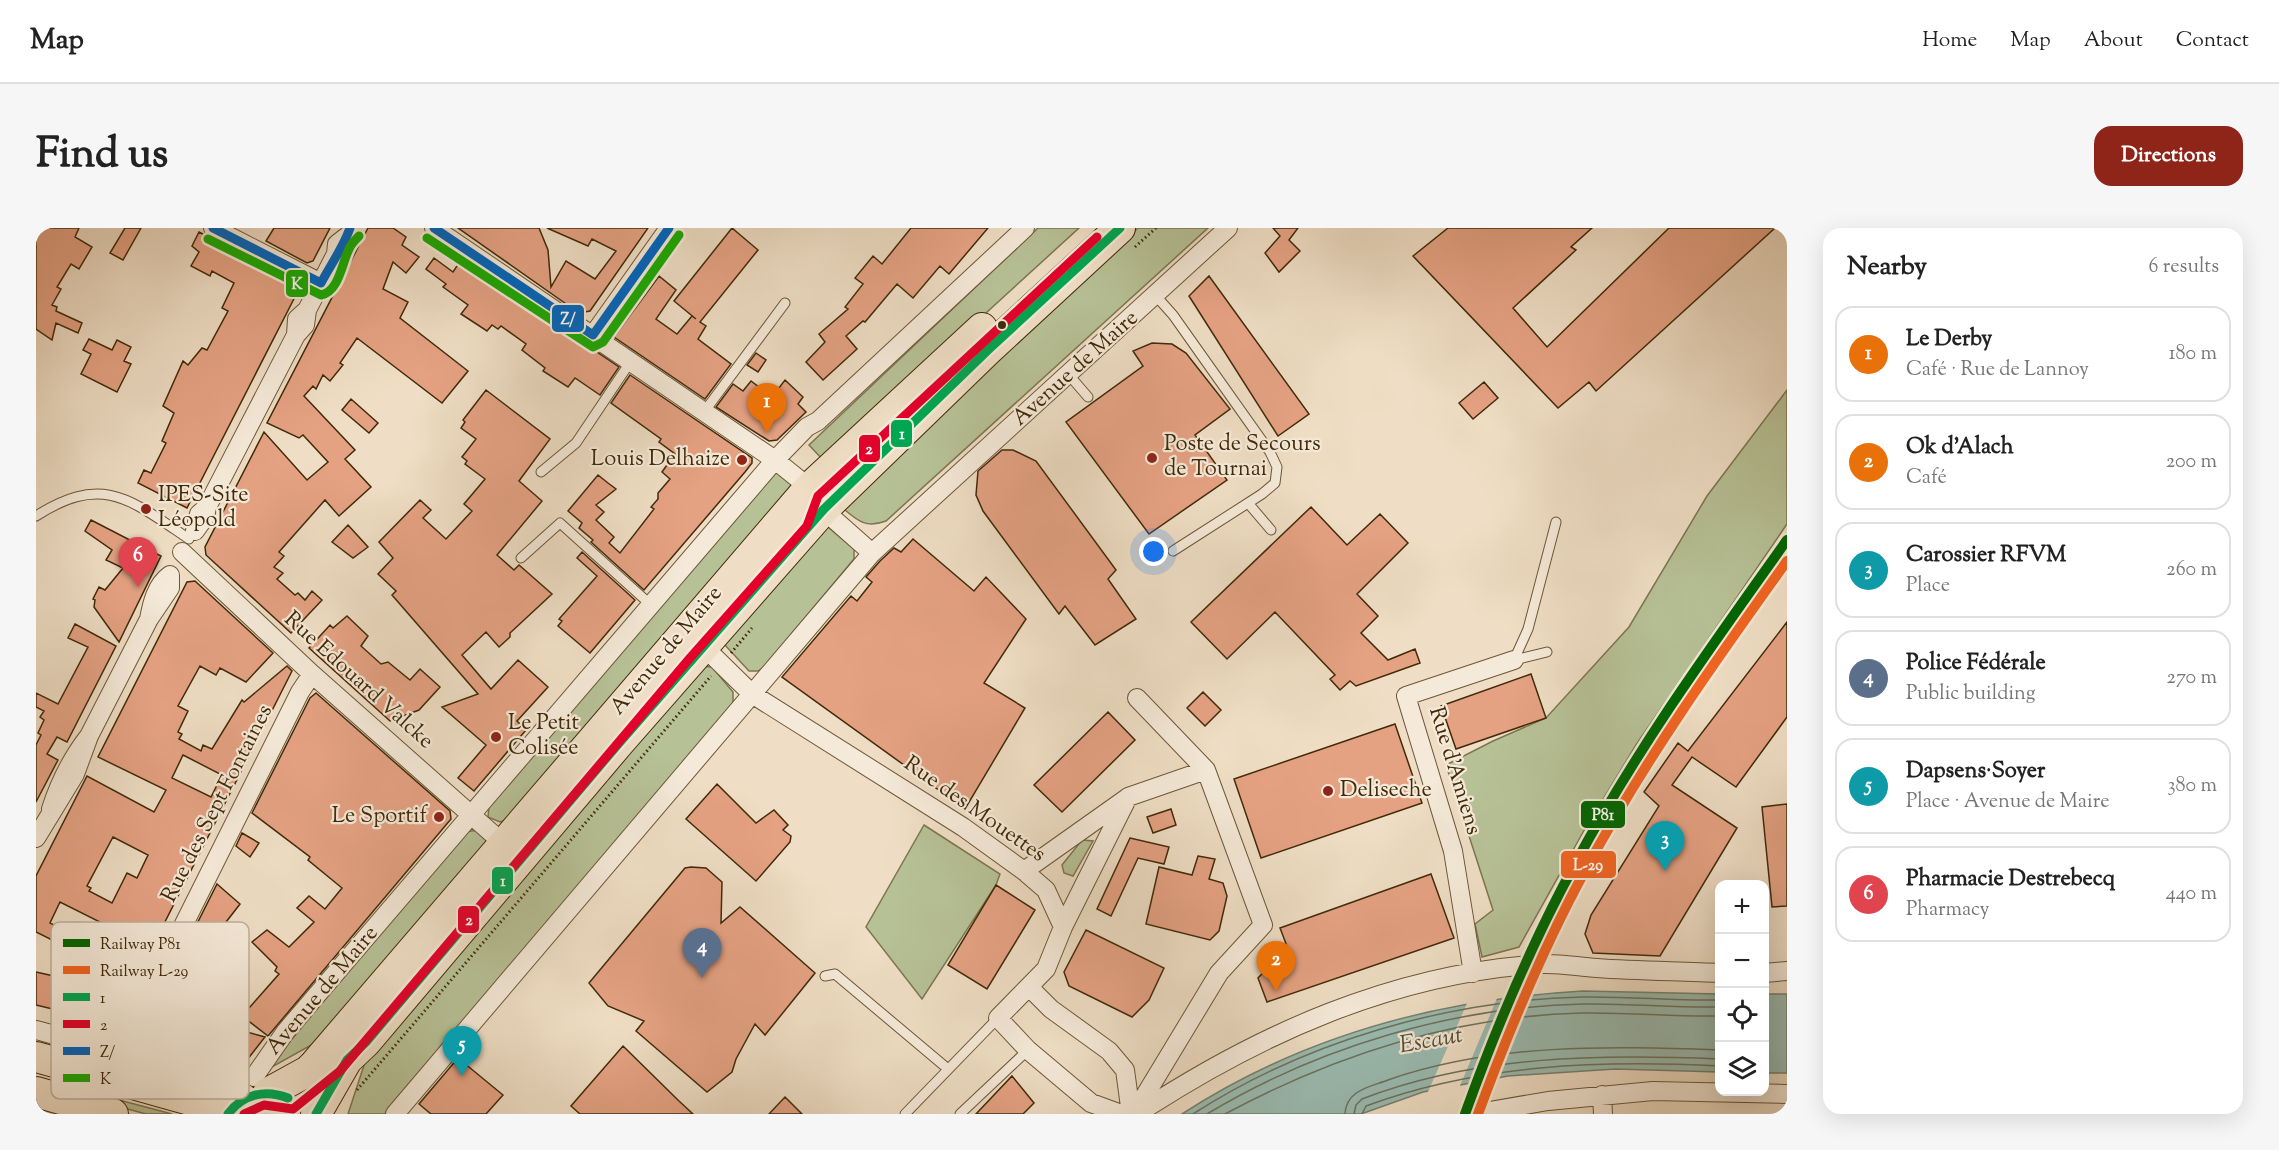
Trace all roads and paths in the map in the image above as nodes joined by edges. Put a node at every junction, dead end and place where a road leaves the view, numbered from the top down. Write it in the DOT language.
graph roads {
  1 [pos="213,228"];
  2 [pos="434,228"];
  3 [pos="669,228"];
  4 [pos="1025,228"];
  5 [pos="1089,228"];
  6 [pos="1156,228"];
  7 [pos="1228,228"];
  8 [pos="348,232"];
  9 [pos="1125,239"];
  10 [pos="321,283"];
  11 [pos="1156,296"];
  12 [pos="785,303"];
  13 [pos="593,335"];
  14 [pos="631,362"];
  15 [pos="1070,375"];
  16 [pos="1088,397"];
  17 [pos="704,412"];
  18 [pos="775,460"];
  19 [pos="541,472"];
  20 [pos="816,499"];
  21 [pos="1248,503"];
  22 [pos="36,516"];
  23 [pos="1556,522"];
  24 [pos="1271,530"];
  25 [pos="189,541"];
  26 [pos="1173,551"];
  27 [pos="872,553"];
  28 [pos="521,558"];
  29 [pos="651,605"];
  30 [pos="757,622"];
  31 [pos="1547,652"];
  32 [pos="713,656"];
  33 [pos="1514,660"];
  34 [pos="312,674"];
  35 [pos="752,694"];
  36 [pos="1137,698"];
  37 [pos="1206,771"];
  38 [pos="1128,797"];
  39 [pos="471,814"];
  40 [pos="36,838"];
  41 [pos="504,844"];
  42 [pos="1024,871"];
  43 [pos="185,922"];
  44 [pos="1063,927"];
  45 [pos="1787,972"];
  46 [pos="1473,973"];
  47 [pos="1715,973"];
  48 [pos="1769,973"];
  49 [pos="825,976"];
  50 [pos="1029,987"];
  51 [pos="998,1018"];
  52 [pos="36,1030"];
  53 [pos="51,1034"];
  54 [pos="343,1048"];
  55 [pos="1028,1050"];
  56 [pos="36,1057"];
  57 [pos="51,1061"];
  58 [pos="948,1069"];
  59 [pos="36,1092"];
  60 [pos="1787,1094"];
  61 [pos="255,1095"];
  62 [pos="1602,1095"];
  63 [pos="51,1096"];
  64 [pos="60,1099"];
  65 [pos="187,1099"];
  66 [pos="222,1099"];
  67 [pos="342,1103"];
  68 [pos="113,1114"];
  69 [pos="316,1114"];
  70 [pos="395,1114"];
  71 [pos="905,1114"];
  72 [pos="960,1114"];
  73 [pos="1121,1114"];
  74 [pos="1133,1114"];
  75 [pos="1472,1114"];
  76 [pos="1603,1114"];
  1 -- 10 [label="street"];
  2 -- 13 [label="street"];
  3 -- 13 [label="street"];
  4 -- 18 [label="street, Avenue de Maire"];
  5 -- 20 [label="main road, Avenue de Maire"];
  6 -- 9 [label="path"];
  7 -- 11 [label="street, Avenue de Maire"];
  8 -- 10 [label="street"];
  9 -- 20 [label="main road, Avenue de Maire"];
  10 -- 25 [label="street"];
  11 -- 15 [label="street, Avenue de Maire"];
  11 -- 21 [label="lane"];
  12 -- 17 [label="lane"];
  13 -- 14 [label="street"];
  14 -- 17 [label="street"];
  14 -- 19 [label="lane"];
  15 -- 16 [label="lane"];
  15 -- 27 [label="street, Avenue de Maire"];
  17 -- 18 [label="street"];
  18 -- 20 [label="street"];
  18 -- 29 [label="street, Avenue de Maire"];
  20 -- 27 [label="street"];
  20 -- 32 [label="main road, Avenue de Maire"];
  20 -- 41 [label="main road, Avenue de Maire"];
  20 -- 54 [label="lane"];
  21 -- 24 [label="lane"];
  21 -- 26 [label="lane"];
  22 -- 25 [label="lane"];
  23 -- 33 [label="lane"];
  25 -- 34 [label="street, Rue Edouard Valcke"];
  25 -- 40 [label="street"];
  27 -- 35 [label="street, Avenue de Maire"];
  28 -- 29 [label="lane, Avenue de Maire"];
  29 -- 39 [label="street, Avenue de Maire"];
  30 -- 32 [label="path"];
  31 -- 33 [label="lane"];
  32 -- 35 [label="street"];
  32 -- 54 [label="main road, Avenue de Maire"];
  32 -- 67 [label="path"];
  33 -- 46 [label="street, Rue d'Amiens"];
  34 -- 39 [label="street, Rue Edouard Valcke"];
  34 -- 43 [label="street, Rue des Sept Fontaines"];
  35 -- 42 [label="street, Rue des Mouettes"];
  35 -- 70 [label="street, Avenue de Maire"];
  36 -- 37 [label="street"];
  37 -- 38 [label="street"];
  37 -- 74 [label="street"];
  38 -- 42 [label="street"];
  38 -- 44 [label="street"];
  39 -- 41 [label="street, Rue Edouard Valcke"];
  39 -- 61 [label="street, Avenue de Maire"];
  41 -- 54 [label="main road, Avenue de Maire"];
  42 -- 44 [label="street, Rue des Mouettes"];
  44 -- 50 [label="street"];
  45 -- 48 [label="street"];
  46 -- 47 [label="street"];
  46 -- 74 [label="street"];
  49 -- 58 [label="lane"];
  50 -- 51 [label="street"];
  50 -- 74 [label="street"];
  51 -- 55 [label="street"];
  51 -- 58 [label="lane"];
  52 -- 53 [label="street"];
  54 -- 61 [label="lane"];
  54 -- 61 [label="main road"];
  54 -- 67 [label="main road"];
  54 -- 69 [label="main road, Avenue de Maire"];
  55 -- 72 [label="lane"];
  55 -- 73 [label="street"];
  56 -- 57 [label="main road"];
  58 -- 71 [label="lane"];
  59 -- 63 [label="main road"];
  60 -- 62 [label="street"];
  62 -- 75 [label="street"];
  62 -- 76 [label="street"];
  64 -- 68 [label="main road"];
  65 -- 66 [label="main road"];
}
